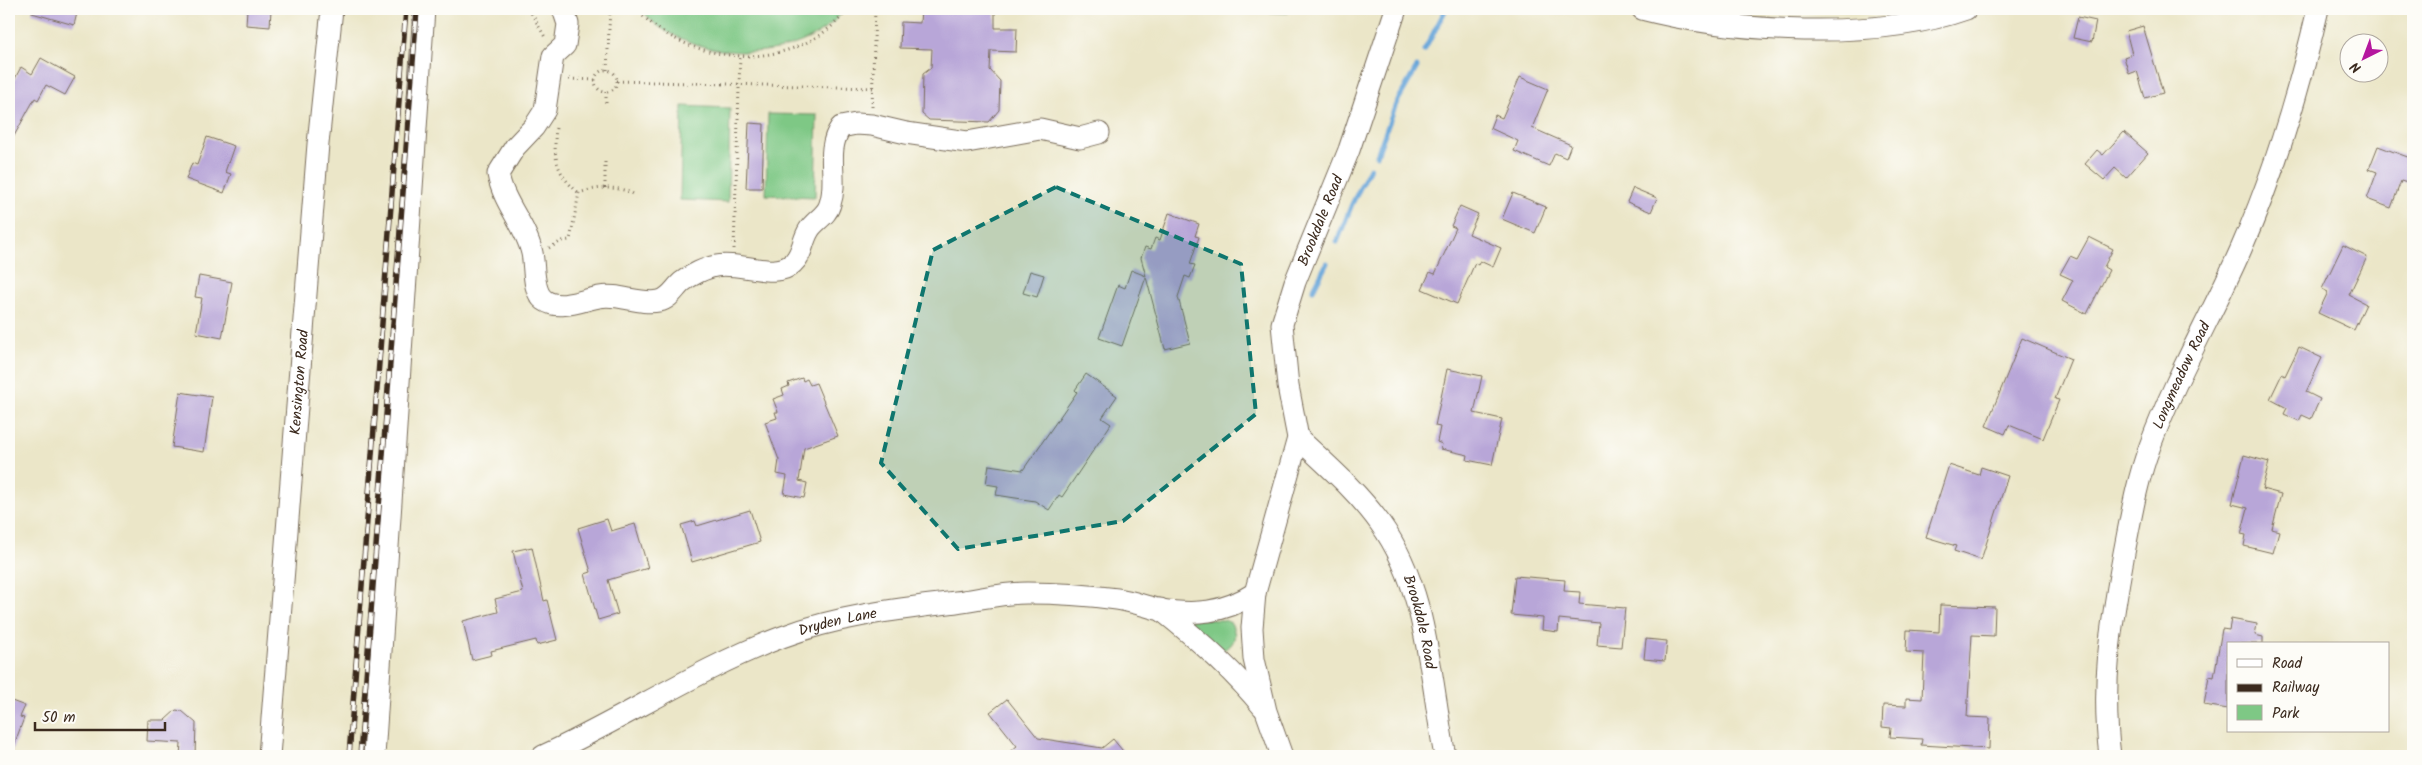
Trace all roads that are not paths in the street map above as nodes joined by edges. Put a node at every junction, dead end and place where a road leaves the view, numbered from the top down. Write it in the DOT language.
graph roads {
  1 [pos="332,9"];
  2 [pos="424,9"];
  3 [pos="563,9"];
  4 [pos="1396,9"];
  5 [pos="1642,9"];
  6 [pos="1966,9"];
  7 [pos="2318,9"];
  8 [pos="1099,133"];
  9 [pos="1298,438"];
  10 [pos="1255,593"];
  11 [pos="1160,609"];
  12 [pos="1266,711"];
  13 [pos="269,756"];
  14 [pos="374,756"];
  15 [pos="543,756"];
  16 [pos="1282,756"];
  17 [pos="1445,756"];
  18 [pos="2110,756"];
  1 -- 13 [label="street, Kensington Road"];
  2 -- 14 [label="street"];
  3 -- 8 [label="street"];
  4 -- 9 [label="street, Brookdale Road"];
  5 -- 6 [label="street"];
  7 -- 18 [label="street, Longmeadow Road"];
  9 -- 10 [label="street, Brookdale Road"];
  9 -- 17 [label="street, Brookdale Road"];
  10 -- 11 [label="street, Dryden Lane"];
  10 -- 12 [label="street, Brookdale Road"];
  11 -- 12 [label="street, Dryden Lane"];
  11 -- 15 [label="street, Dryden Lane"];
  12 -- 16 [label="street, Brookdale Road"];
}
